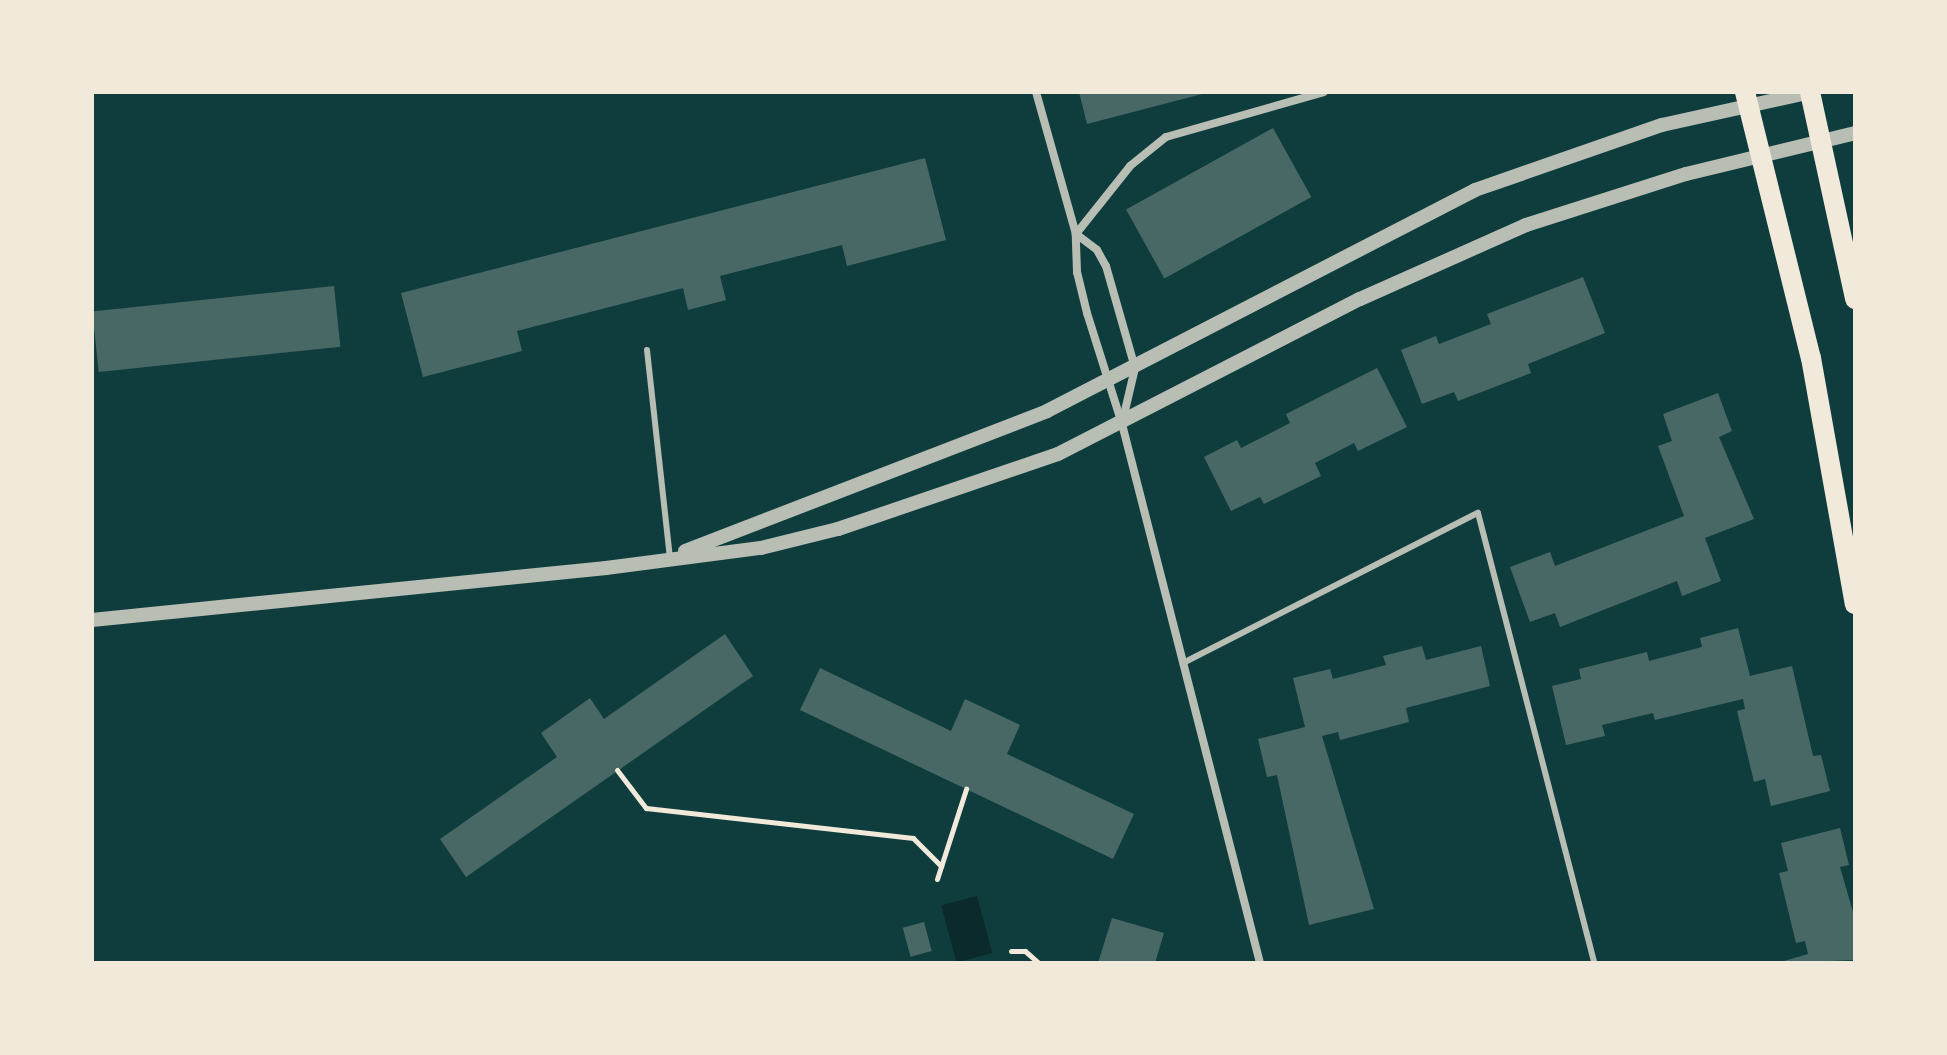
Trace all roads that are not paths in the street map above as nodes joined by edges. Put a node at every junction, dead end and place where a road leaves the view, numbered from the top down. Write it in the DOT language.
graph roads {
  1 [pos="1036,92"];
  2 [pos="1324,92"];
  3 [pos="1810,92"];
  4 [pos="1747,99"];
  5 [pos="1855,133"];
  6 [pos="1821,142"];
  7 [pos="1761,156"];
  8 [pos="1076,234"];
  9 [pos="1855,299"];
  10 [pos="647,350"];
  11 [pos="1135,368"];
  12 [pos="1107,382"];
  13 [pos="1122,424"];
  14 [pos="670,558"];
  15 [pos="1855,604"];
  16 [pos="92,620"];
  17 [pos="1183,663"];
  18 [pos="1260,963"];
  19 [pos="1594,963"];
  1 -- 8 [label="street"];
  2 -- 8 [label="street"];
  3 -- 4 [label="street"];
  3 -- 6 [label="main road"];
  4 -- 7 [label="main road"];
  4 -- 11 [label="street"];
  5 -- 6 [label="street"];
  6 -- 7 [label="street"];
  6 -- 9 [label="main road"];
  7 -- 13 [label="street"];
  7 -- 15 [label="main road"];
  8 -- 11 [label="street"];
  8 -- 12 [label="street"];
  10 -- 14 [label="lane"];
  11 -- 12 [label="street"];
  11 -- 13 [label="street"];
  12 -- 13 [label="street"];
  12 -- 14 [label="street"];
  13 -- 14 [label="street"];
  13 -- 17 [label="street"];
  14 -- 16 [label="street"];
  17 -- 18 [label="street"];
  17 -- 19 [label="lane"];
}
